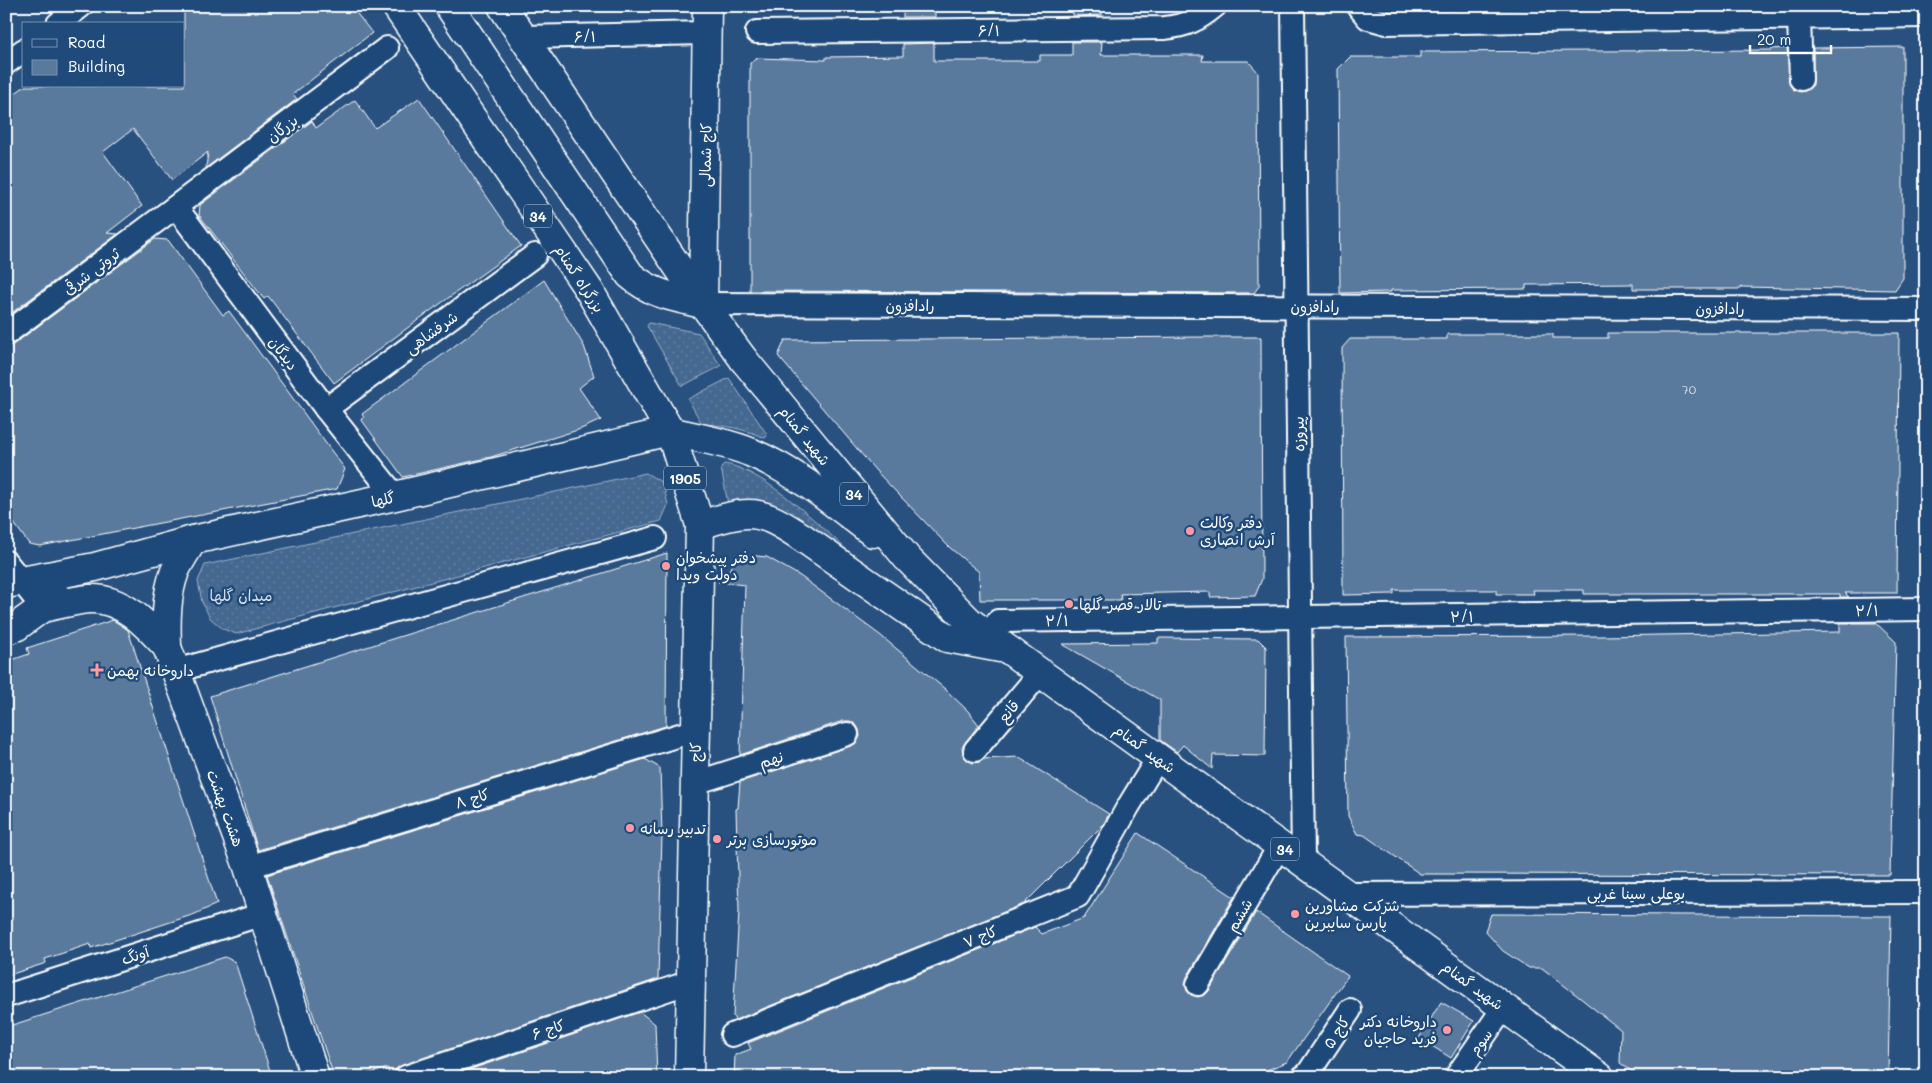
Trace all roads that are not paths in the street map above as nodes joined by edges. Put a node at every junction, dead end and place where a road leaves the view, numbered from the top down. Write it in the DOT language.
graph roads {
  1 [pos="80,6"];
  2 [pos="396,6"];
  3 [pos="449,6"];
  4 [pos="502,6"];
  5 [pos="706,6"];
  6 [pos="1215,6"];
  7 [pos="1293,6"];
  8 [pos="1358,6"];
  9 [pos="1926,16"];
  10 [pos="1799,18"];
  11 [pos="60,22"];
  12 [pos="757,32"];
  13 [pos="706,33"];
  14 [pos="523,37"];
  15 [pos="387,48"];
  16 [pos="22,51"];
  17 [pos="6,63"];
  18 [pos="1801,79"];
  19 [pos="176,207"];
  20 [pos="535,254"];
  21 [pos="703,304"];
  22 [pos="1297,306"];
  23 [pos="1926,309"];
  24 [pos="6,334"];
  25 [pos="326,409"];
  26 [pos="670,431"];
  27 [pos="395,496"];
  28 [pos="700,526"];
  29 [pos="655,538"];
  30 [pos="193,540"];
  31 [pos="906,558"];
  32 [pos="95,567"];
  33 [pos="11,575"];
  34 [pos="43,608"];
  35 [pos="1926,609"];
  36 [pos="1300,618"];
  37 [pos="998,621"];
  38 [pos="6,630"];
  39 [pos="1009,650"];
  40 [pos="171,659"];
  41 [pos="1041,672"];
  42 [pos="696,730"];
  43 [pos="847,734"];
  44 [pos="975,750"];
  45 [pos="1158,758"];
  46 [pos="695,783"];
  47 [pos="1280,845"];
  48 [pos="1303,862"];
  49 [pos="248,867"];
  50 [pos="1926,892"];
  51 [pos="1346,894"];
  52 [pos="263,914"];
  53 [pos="690,982"];
  54 [pos="1198,984"];
  55 [pos="6,996"];
  56 [pos="1504,1007"];
  57 [pos="1350,1010"];
  58 [pos="732,1035"];
  59 [pos="315,1077"];
  60 [pos="406,1077"];
  61 [pos="689,1077"];
  62 [pos="1303,1077"];
  63 [pos="1456,1077"];
  64 [pos="1600,1077"];
  1 -- 11 [label="street"];
  2 -- 26 [label="main road, بزرگراه گمنام / 34"];
  3 -- 21 [label="main road"];
  4 -- 14 [label="main road, 34"];
  5 -- 13 [label="main road, کاج شمالی"];
  6 -- 12 [label="street, ۶/۱"];
  7 -- 22 [label="street, پیروزه"];
  8 -- 10 [label="street"];
  9 -- 10 [label="street"];
  10 -- 18 [label="street"];
  13 -- 14 [label="street, ۶/۱"];
  13 -- 21 [label="main road, کاج شمالی"];
  14 -- 21 [label="main road, 34"];
  15 -- 19 [label="street, بزرگان"];
  16 -- 17 [label="street"];
  19 -- 24 [label="street, ثروتی شرقی"];
  19 -- 25 [label="street, دیدگان"];
  20 -- 25 [label="street, شرفشاهی"];
  21 -- 22 [label="street, رادافزون"];
  21 -- 31 [label="main road, شهید گمنام / 34"];
  22 -- 23 [label="street, رادافزون"];
  22 -- 36 [label="street, پیروزه"];
  25 -- 27 [label="street, دیدگان"];
  26 -- 27 [label="main road, گلها"];
  26 -- 28 [label="main road, کاج / 1905"];
  26 -- 31 [label="main road, 34"];
  27 -- 30 [label="main road, گلها"];
  28 -- 39 [label="main road"];
  28 -- 42 [label="main road, کاج / 1905"];
  29 -- 40 [label="street"];
  30 -- 32 [label="main road, گلها"];
  30 -- 40 [label="main road, هشت بهشت"];
  31 -- 39 [label="main road, شهید گمنام / 34"];
  32 -- 33 [label="main road, گلها"];
  32 -- 34 [label="main road, گلها"];
  33 -- 34 [label="street"];
  34 -- 38 [label="main road, گلها"];
  34 -- 40 [label="main road"];
  35 -- 36 [label="street, ۲/۱"];
  36 -- 37 [label="street, ۲/۱"];
  36 -- 48 [label="street, پیروزه"];
  39 -- 41 [label="main road, شهید گمنام / 34"];
  40 -- 49 [label="main road, هشت بهشت"];
  41 -- 44 [label="street, قانع"];
  41 -- 45 [label="main road, شهید گمنام / 34"];
  42 -- 46 [label="main road, کاج / 1905"];
  42 -- 49 [label="street, کاج ۸"];
  43 -- 46 [label="street, نهم"];
  45 -- 47 [label="main road, شهید گمنام / 34"];
  45 -- 58 [label="street, کاج ۷"];
  46 -- 53 [label="main road, کاج / 1905"];
  47 -- 48 [label="main road, شهید گمنام / 34"];
  47 -- 54 [label="street, ششم"];
  48 -- 51 [label="main road, شهید گمنام / 34"];
  49 -- 52 [label="main road, هشت بهشت"];
  50 -- 51 [label="street, بوعلی سینا غربی"];
  51 -- 56 [label="main road, شهید گمنام / 34"];
  52 -- 55 [label="street, آونگ"];
  52 -- 59 [label="main road, هشت بهشت"];
  53 -- 60 [label="street, کاج ۶"];
  53 -- 61 [label="main road, کاج / 1905"];
  56 -- 63 [label="street, سوم"];
  56 -- 64 [label="main road, شهید گمنام / 34"];
  57 -- 62 [label="street, کاج ۵"];
}
